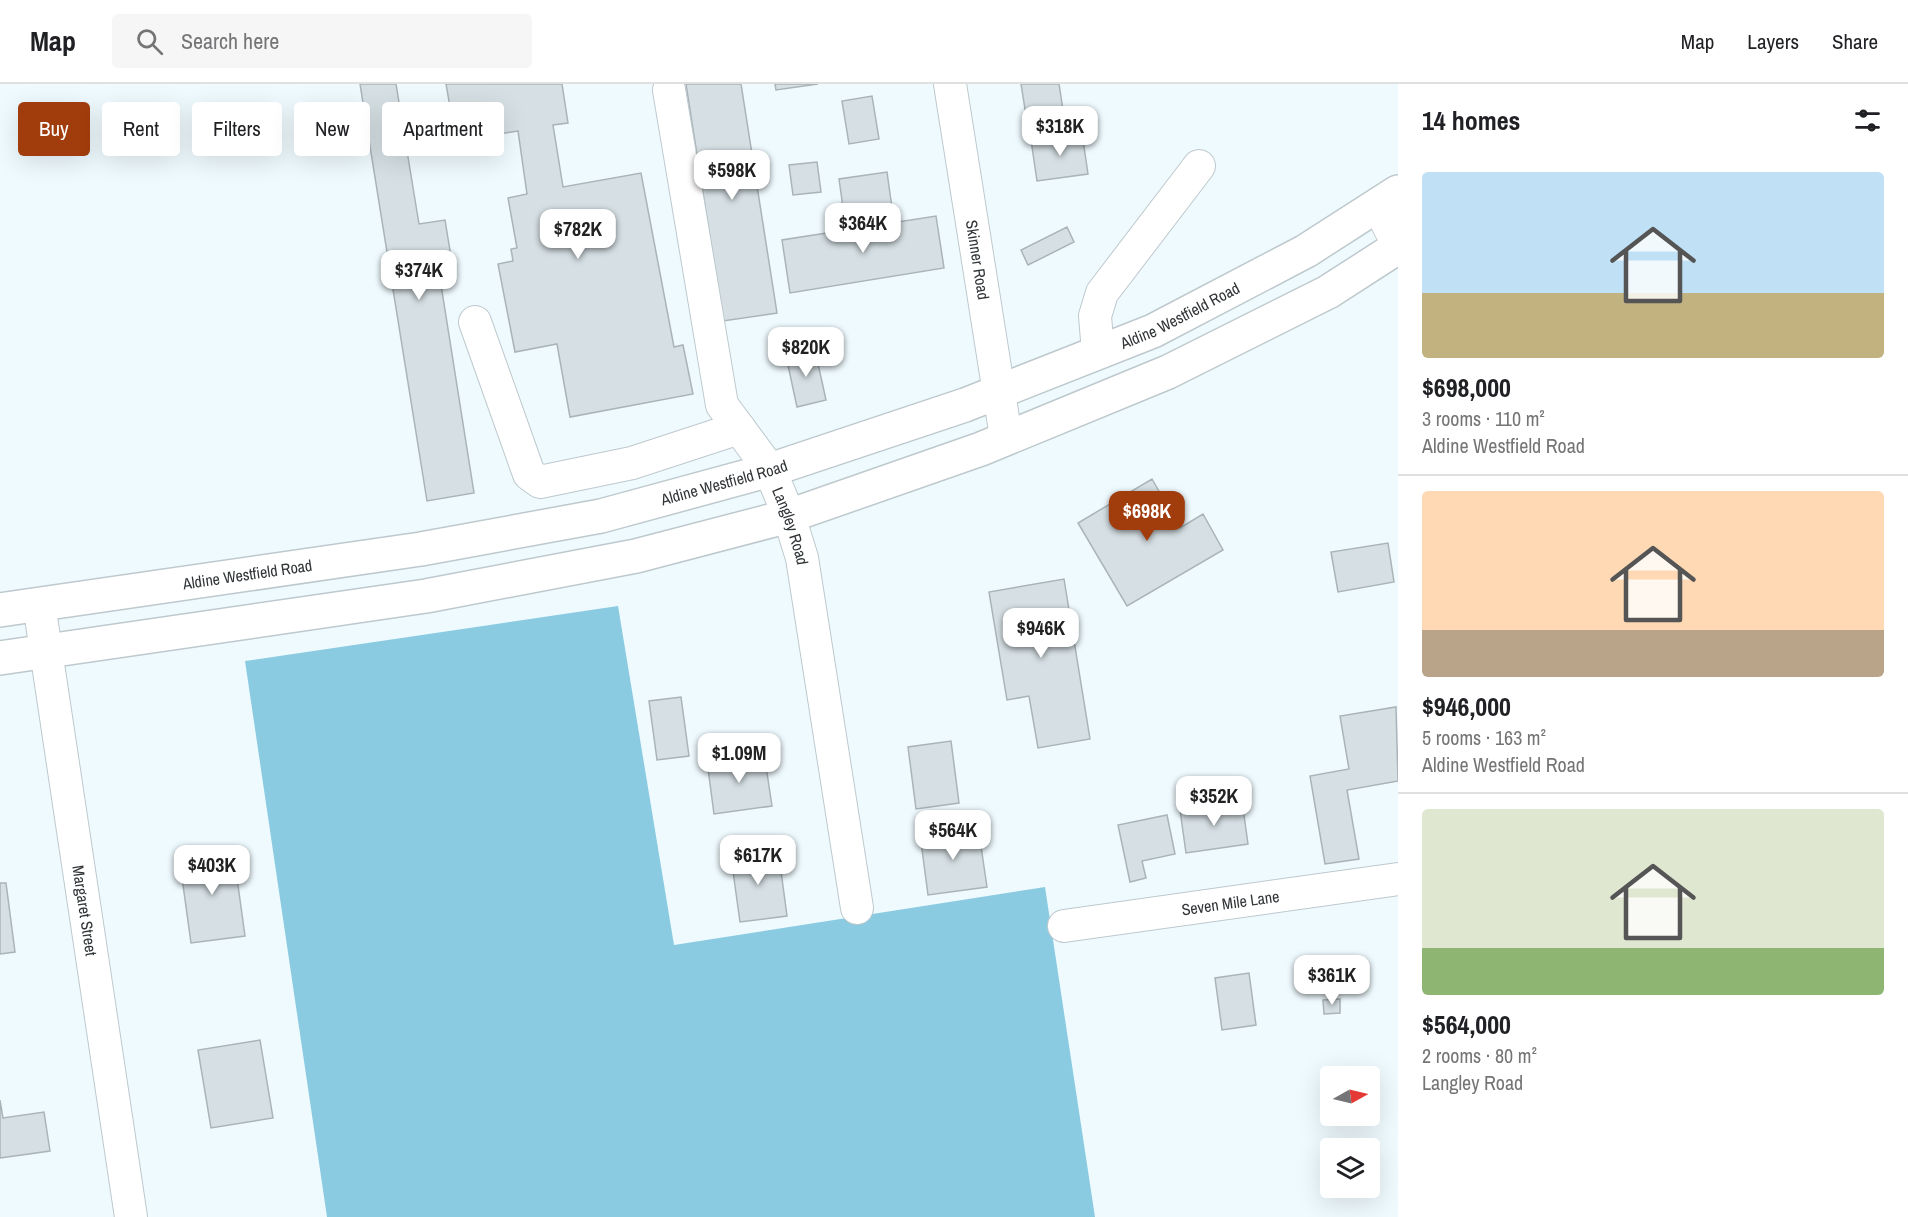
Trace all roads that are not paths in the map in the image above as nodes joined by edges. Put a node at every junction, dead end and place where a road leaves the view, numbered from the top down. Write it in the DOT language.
graph roads {
  1 [pos="950,84"];
  2 [pos="669,90"];
  3 [pos="1199,166"];
  4 [pos="1388,199"];
  5 [pos="1398,246"];
  6 [pos="475,322"];
  7 [pos="1098,352"];
  8 [pos="999,390"];
  9 [pos="739,428"];
  10 [pos="1006,437"];
  11 [pos="866,438"];
  12 [pos="770,470"];
  13 [pos="557,479"];
  14 [pos="883,483"];
  15 [pos="789,516"];
  16 [pos="566,522"];
  17 [pos="421,549"];
  18 [pos="426,596"];
  19 [pos="39,604"];
  20 [pos="0,610"];
  21 [pos="47,651"];
  22 [pos="0,658"];
  23 [pos="1398,879"];
  24 [pos="857,908"];
  25 [pos="1064,927"];
  26 [pos="131,1217"];
  1 -- 8 [label="street, Skinner Road"];
  2 -- 9 [label="street, Langley Road"];
  3 -- 7 [label="street"];
  4 -- 5 [label="street"];
  4 -- 7 [label="main road, Aldine Westfield Road"];
  5 -- 10 [label="main road"];
  6 -- 13 [label="street"];
  7 -- 8 [label="main road, Aldine Westfield Road"];
  8 -- 10 [label="street, Skinner Road"];
  8 -- 11 [label="main road, Aldine Westfield Road"];
  9 -- 12 [label="street, Langley Road"];
  9 -- 13 [label="street"];
  10 -- 14 [label="main road"];
  11 -- 12 [label="main road, Aldine Westfield Road"];
  11 -- 14 [label="main road"];
  12 -- 15 [label="street, Langley Road"];
  12 -- 16 [label="main road, Aldine Westfield Road"];
  13 -- 16 [label="street"];
  14 -- 15 [label="main road"];
  15 -- 18 [label="main road"];
  15 -- 24 [label="street, Langley Road"];
  16 -- 17 [label="main road, Aldine Westfield Road"];
  17 -- 18 [label="main road"];
  17 -- 19 [label="main road, Aldine Westfield Road"];
  18 -- 21 [label="main road"];
  19 -- 20 [label="main road, Aldine Westfield Road"];
  19 -- 21 [label="street, Margaret Street"];
  21 -- 22 [label="main road"];
  21 -- 26 [label="street, Margaret Street"];
  23 -- 25 [label="street, Seven Mile Lane"];
}
